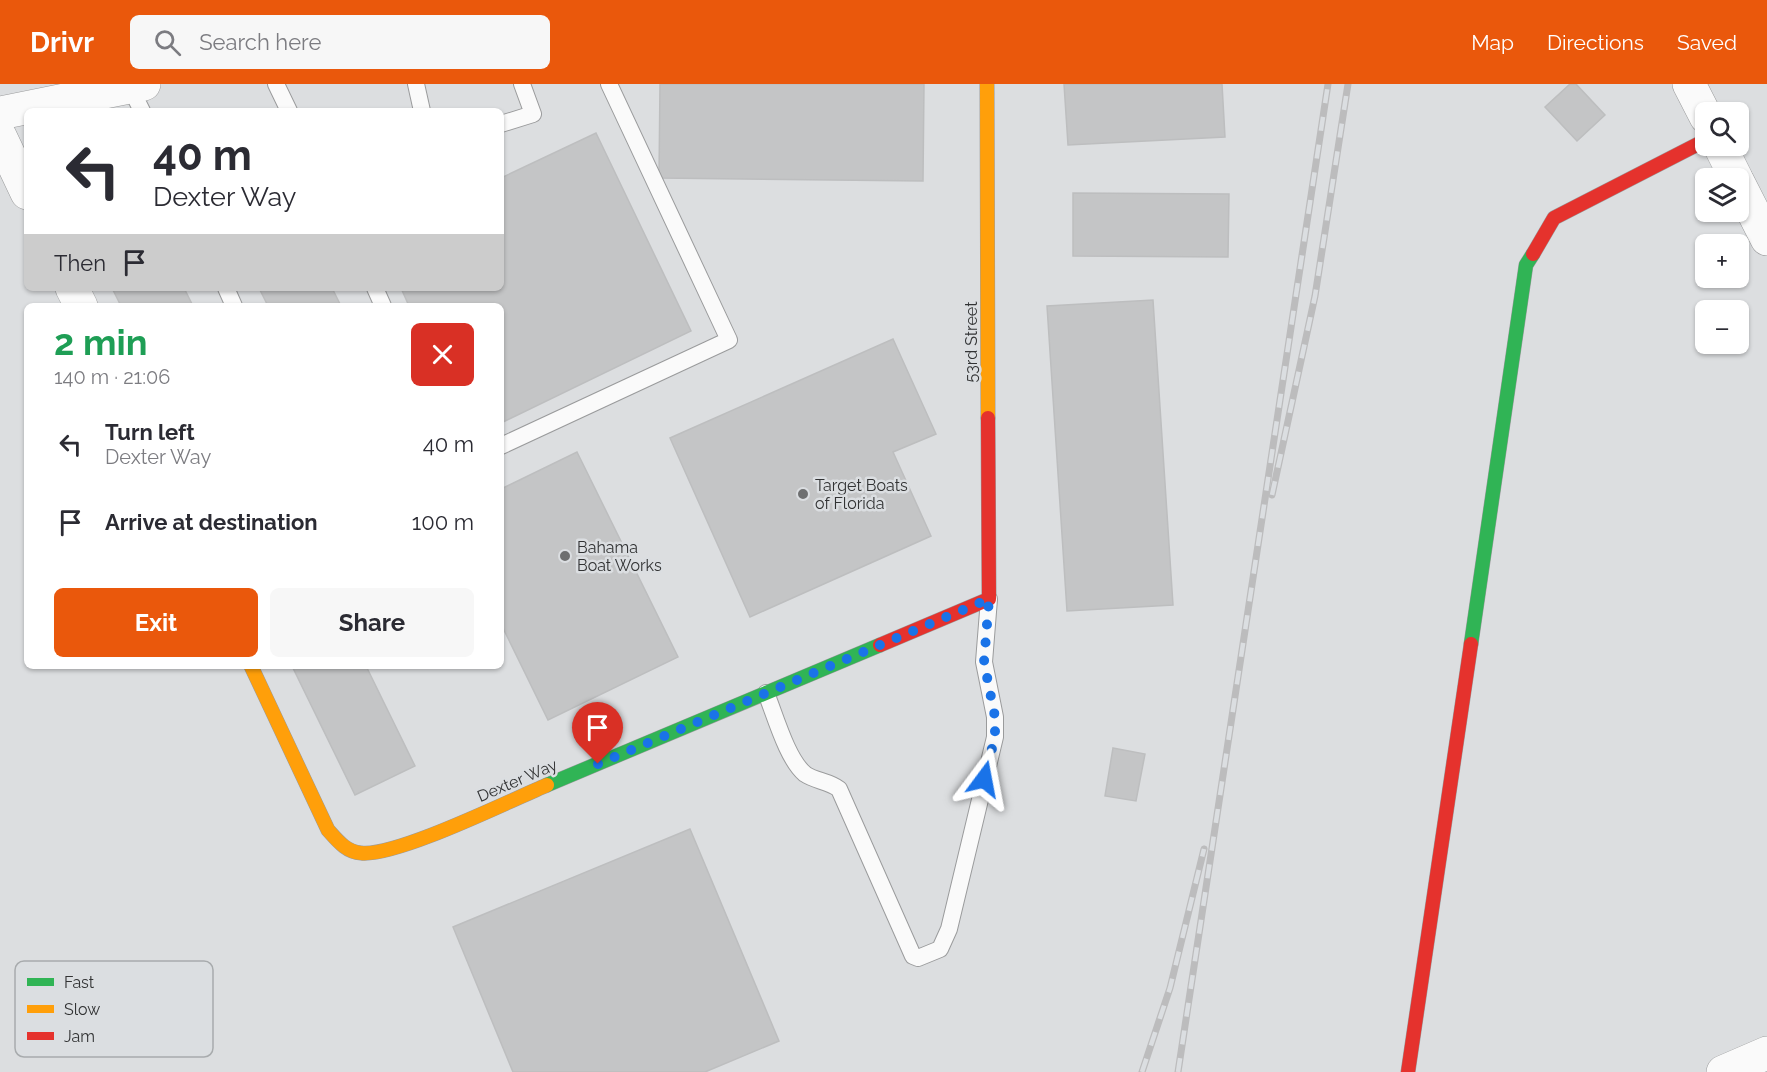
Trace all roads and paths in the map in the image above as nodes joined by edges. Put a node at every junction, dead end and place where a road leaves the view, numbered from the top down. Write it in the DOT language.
graph roads {
  1 [pos="276,84"];
  2 [pos="416,84"];
  3 [pos="522,84"];
  4 [pos="609,84"];
  5 [pos="987,84"];
  6 [pos="1689,84"];
  7 [pos="139,94"];
  8 [pos="1698,102"];
  9 [pos="37,108"];
  10 [pos="288,108"];
  11 [pos="421,108"];
  12 [pos="24,110"];
  13 [pos="0,113"];
  14 [pos="504,123"];
  15 [pos="0,136"];
  16 [pos="1695,146"];
  17 [pos="24,187"];
  18 [pos="1749,203"];
  19 [pos="1767,239"];
  20 [pos="504,445"];
  21 [pos="989,599"];
  22 [pos="252,669"];
  23 [pos="766,693"];
  24 [pos="1767,1053"];
  25 [pos="1408,1072"];
  26 [pos="1723,1072"];
  1 -- 10 [label="lane"];
  2 -- 11 [label="lane"];
  3 -- 14 [label="lane"];
  4 -- 20 [label="lane"];
  5 -- 21 [label="street, 53rd Street"];
  6 -- 8 [label="street"];
  7 -- 9 [label="street"];
  12 -- 13 [label="street"];
  15 -- 17 [label="street"];
  16 -- 25 [label="street"];
  18 -- 19 [label="street"];
  21 -- 23 [label="street, Dexter Way"];
  21 -- 23 [label="lane"];
  22 -- 23 [label="street, Dexter Way"];
  24 -- 26 [label="street"];
}
